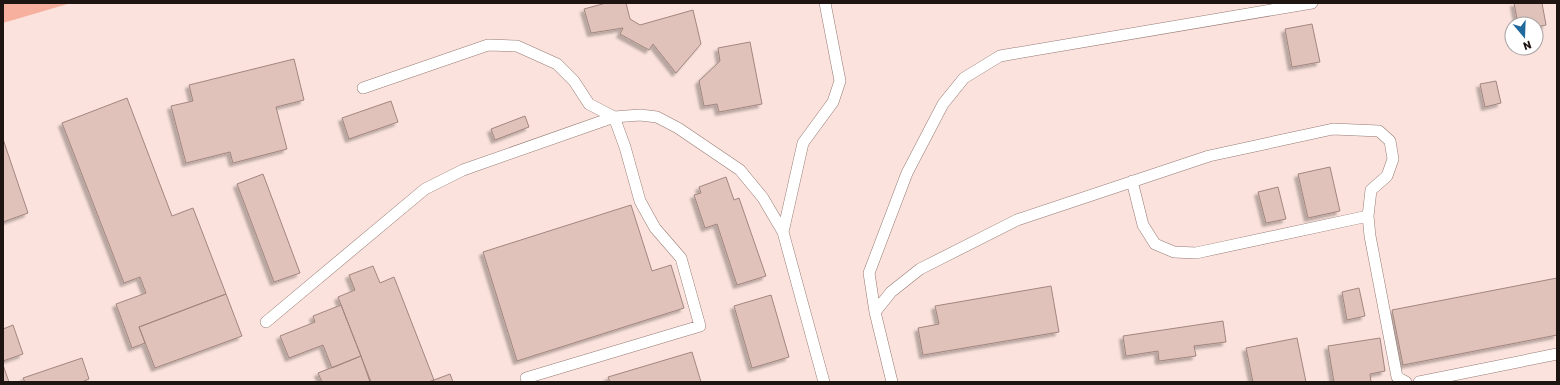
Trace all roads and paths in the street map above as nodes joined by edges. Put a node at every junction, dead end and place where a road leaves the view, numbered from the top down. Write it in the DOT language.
graph roads {
  1 [pos="825,3"];
  2 [pos="1312,3"];
  3 [pos="363,88"];
  4 [pos="614,117"];
  5 [pos="1132,181"];
  6 [pos="1368,216"];
  7 [pos="783,232"];
  8 [pos="875,312"];
  9 [pos="266,322"];
  10 [pos="1557,354"];
  11 [pos="526,378"];
  12 [pos="824,382"];
  13 [pos="892,382"];
  14 [pos="1406,382"];
  15 [pos="1419,382"];
  1 -- 7 [label="lane"];
  2 -- 8 [label="lane"];
  3 -- 4 [label="lane"];
  4 -- 7 [label="lane"];
  4 -- 9 [label="lane"];
  4 -- 11 [label="lane"];
  5 -- 6 [label="lane"];
  5 -- 6 [label="lane"];
  5 -- 8 [label="lane"];
  6 -- 14 [label="lane"];
  7 -- 12 [label="lane"];
  8 -- 13 [label="lane"];
  10 -- 15 [label="lane"];
}
